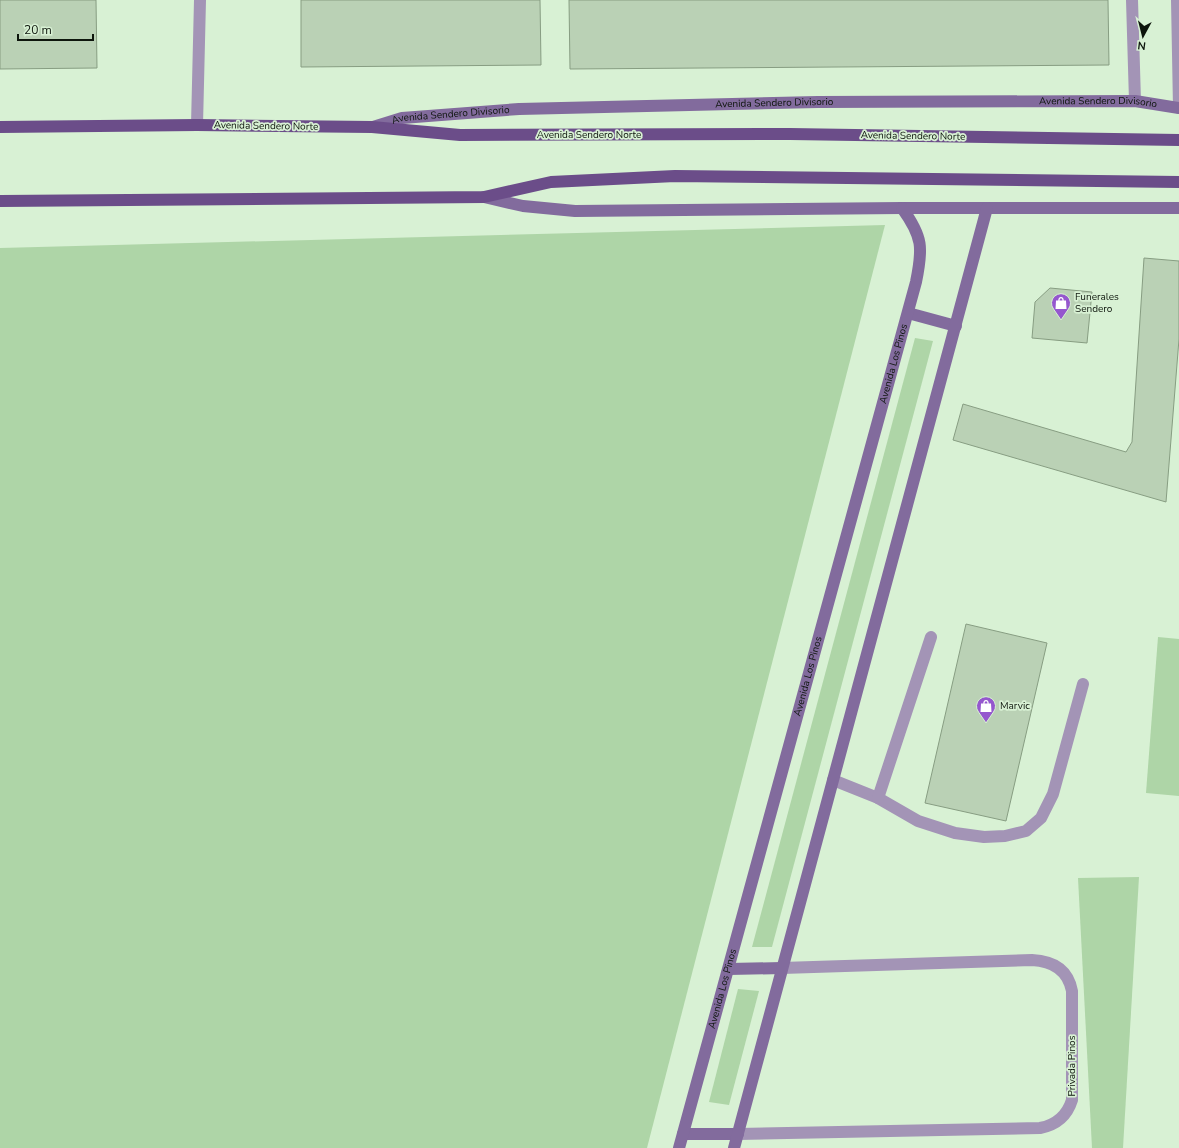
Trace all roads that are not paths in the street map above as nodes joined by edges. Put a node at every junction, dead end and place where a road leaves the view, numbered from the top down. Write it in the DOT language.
graph roads {
  1 [pos="200,0"];
  2 [pos="1132,0"];
  3 [pos="1177,0"];
  4 [pos="1135,101"];
  5 [pos="1179,108"];
  6 [pos="196,125"];
  7 [pos="0,127"];
  8 [pos="372,128"];
  9 [pos="1179,140"];
  10 [pos="1179,182"];
  11 [pos="484,197"];
  12 [pos="0,201"];
  13 [pos="902,208"];
  14 [pos="987,208"];
  15 [pos="1179,208"];
  16 [pos="908,313"];
  17 [pos="956,326"];
  18 [pos="931,636"];
  19 [pos="1083,684"];
  20 [pos="833,780"];
  21 [pos="878,798"];
  22 [pos="782,968"];
  23 [pos="729,969"];
  24 [pos="683,1134"];
  25 [pos="738,1134"];
  26 [pos="679,1148"];
  27 [pos="734,1148"];
  1 -- 6 [label="street"];
  2 -- 4 [label="street"];
  3 -- 5 [label="street"];
  4 -- 5 [label="street, Avenida Sendero Divisorio"];
  4 -- 8 [label="street, Avenida Sendero Divisorio"];
  6 -- 7 [label="main road, Avenida Sendero Norte"];
  6 -- 8 [label="main road, Avenida Sendero Norte"];
  8 -- 9 [label="main road, Avenida Sendero Norte"];
  10 -- 11 [label="main road"];
  11 -- 12 [label="main road"];
  11 -- 13 [label="street"];
  13 -- 14 [label="street"];
  13 -- 16 [label="street, Avenida Los Pinos"];
  14 -- 15 [label="street"];
  14 -- 17 [label="street"];
  16 -- 17 [label="street"];
  16 -- 23 [label="street, Avenida Los Pinos"];
  17 -- 20 [label="street"];
  18 -- 21 [label="street"];
  19 -- 21 [label="street"];
  20 -- 21 [label="street"];
  20 -- 22 [label="street"];
  22 -- 23 [label="street"];
  22 -- 25 [label="street"];
  22 -- 25 [label="street, Privada Pinos"];
  23 -- 24 [label="street, Avenida Los Pinos"];
  24 -- 25 [label="street"];
  24 -- 26 [label="street, Avenida Los Pinos"];
  25 -- 27 [label="street"];
}
